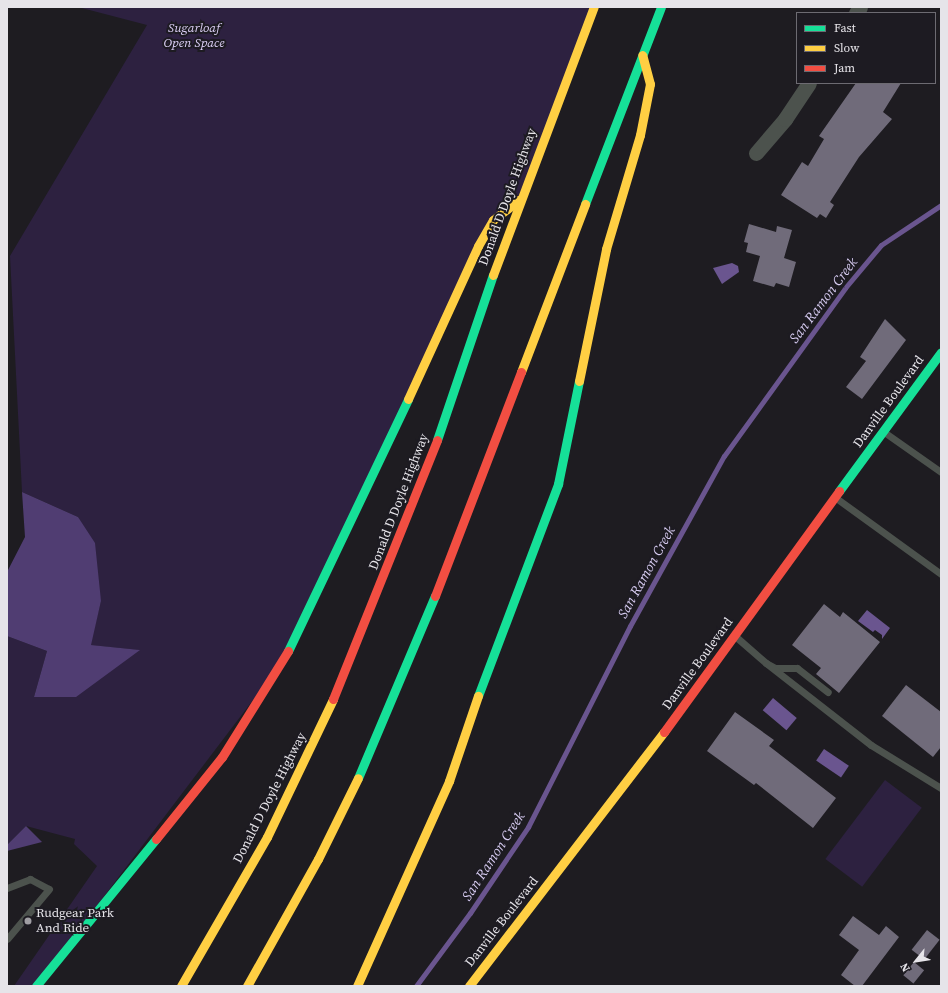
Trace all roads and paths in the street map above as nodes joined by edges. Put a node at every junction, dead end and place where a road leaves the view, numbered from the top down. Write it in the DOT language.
graph roads {
  1 [pos="594,7"];
  2 [pos="661,7"];
  3 [pos="642,55"];
  4 [pos="808,84"];
  5 [pos="756,153"];
  6 [pos="519,200"];
  7 [pos="941,353"];
  8 [pos="883,432"];
  9 [pos="941,472"];
  10 [pos="836,498"];
  11 [pos="941,574"];
  12 [pos="734,636"];
  13 [pos="766,663"];
  14 [pos="828,692"];
  15 [pos="941,788"];
  16 [pos="7,888"];
  17 [pos="7,939"];
  18 [pos="36,986"];
  19 [pos="181,986"];
  20 [pos="247,986"];
  21 [pos="357,986"];
  22 [pos="469,986"];
  1 -- 6 [label="main road, Donald D Doyle Highway"];
  2 -- 3 [label="main road"];
  3 -- 20 [label="main road"];
  3 -- 21 [label="main road"];
  4 -- 5 [label="street"];
  6 -- 18 [label="main road"];
  6 -- 19 [label="main road, Donald D Doyle Highway"];
  7 -- 8 [label="main road, Danville Boulevard"];
  8 -- 9 [label="lane"];
  8 -- 10 [label="main road, Danville Boulevard"];
  10 -- 11 [label="lane"];
  10 -- 12 [label="main road, Danville Boulevard"];
  12 -- 13 [label="lane"];
  12 -- 22 [label="main road, Danville Boulevard"];
  13 -- 14 [label="lane"];
  13 -- 15 [label="lane"];
  16 -- 17 [label="lane"];
}
